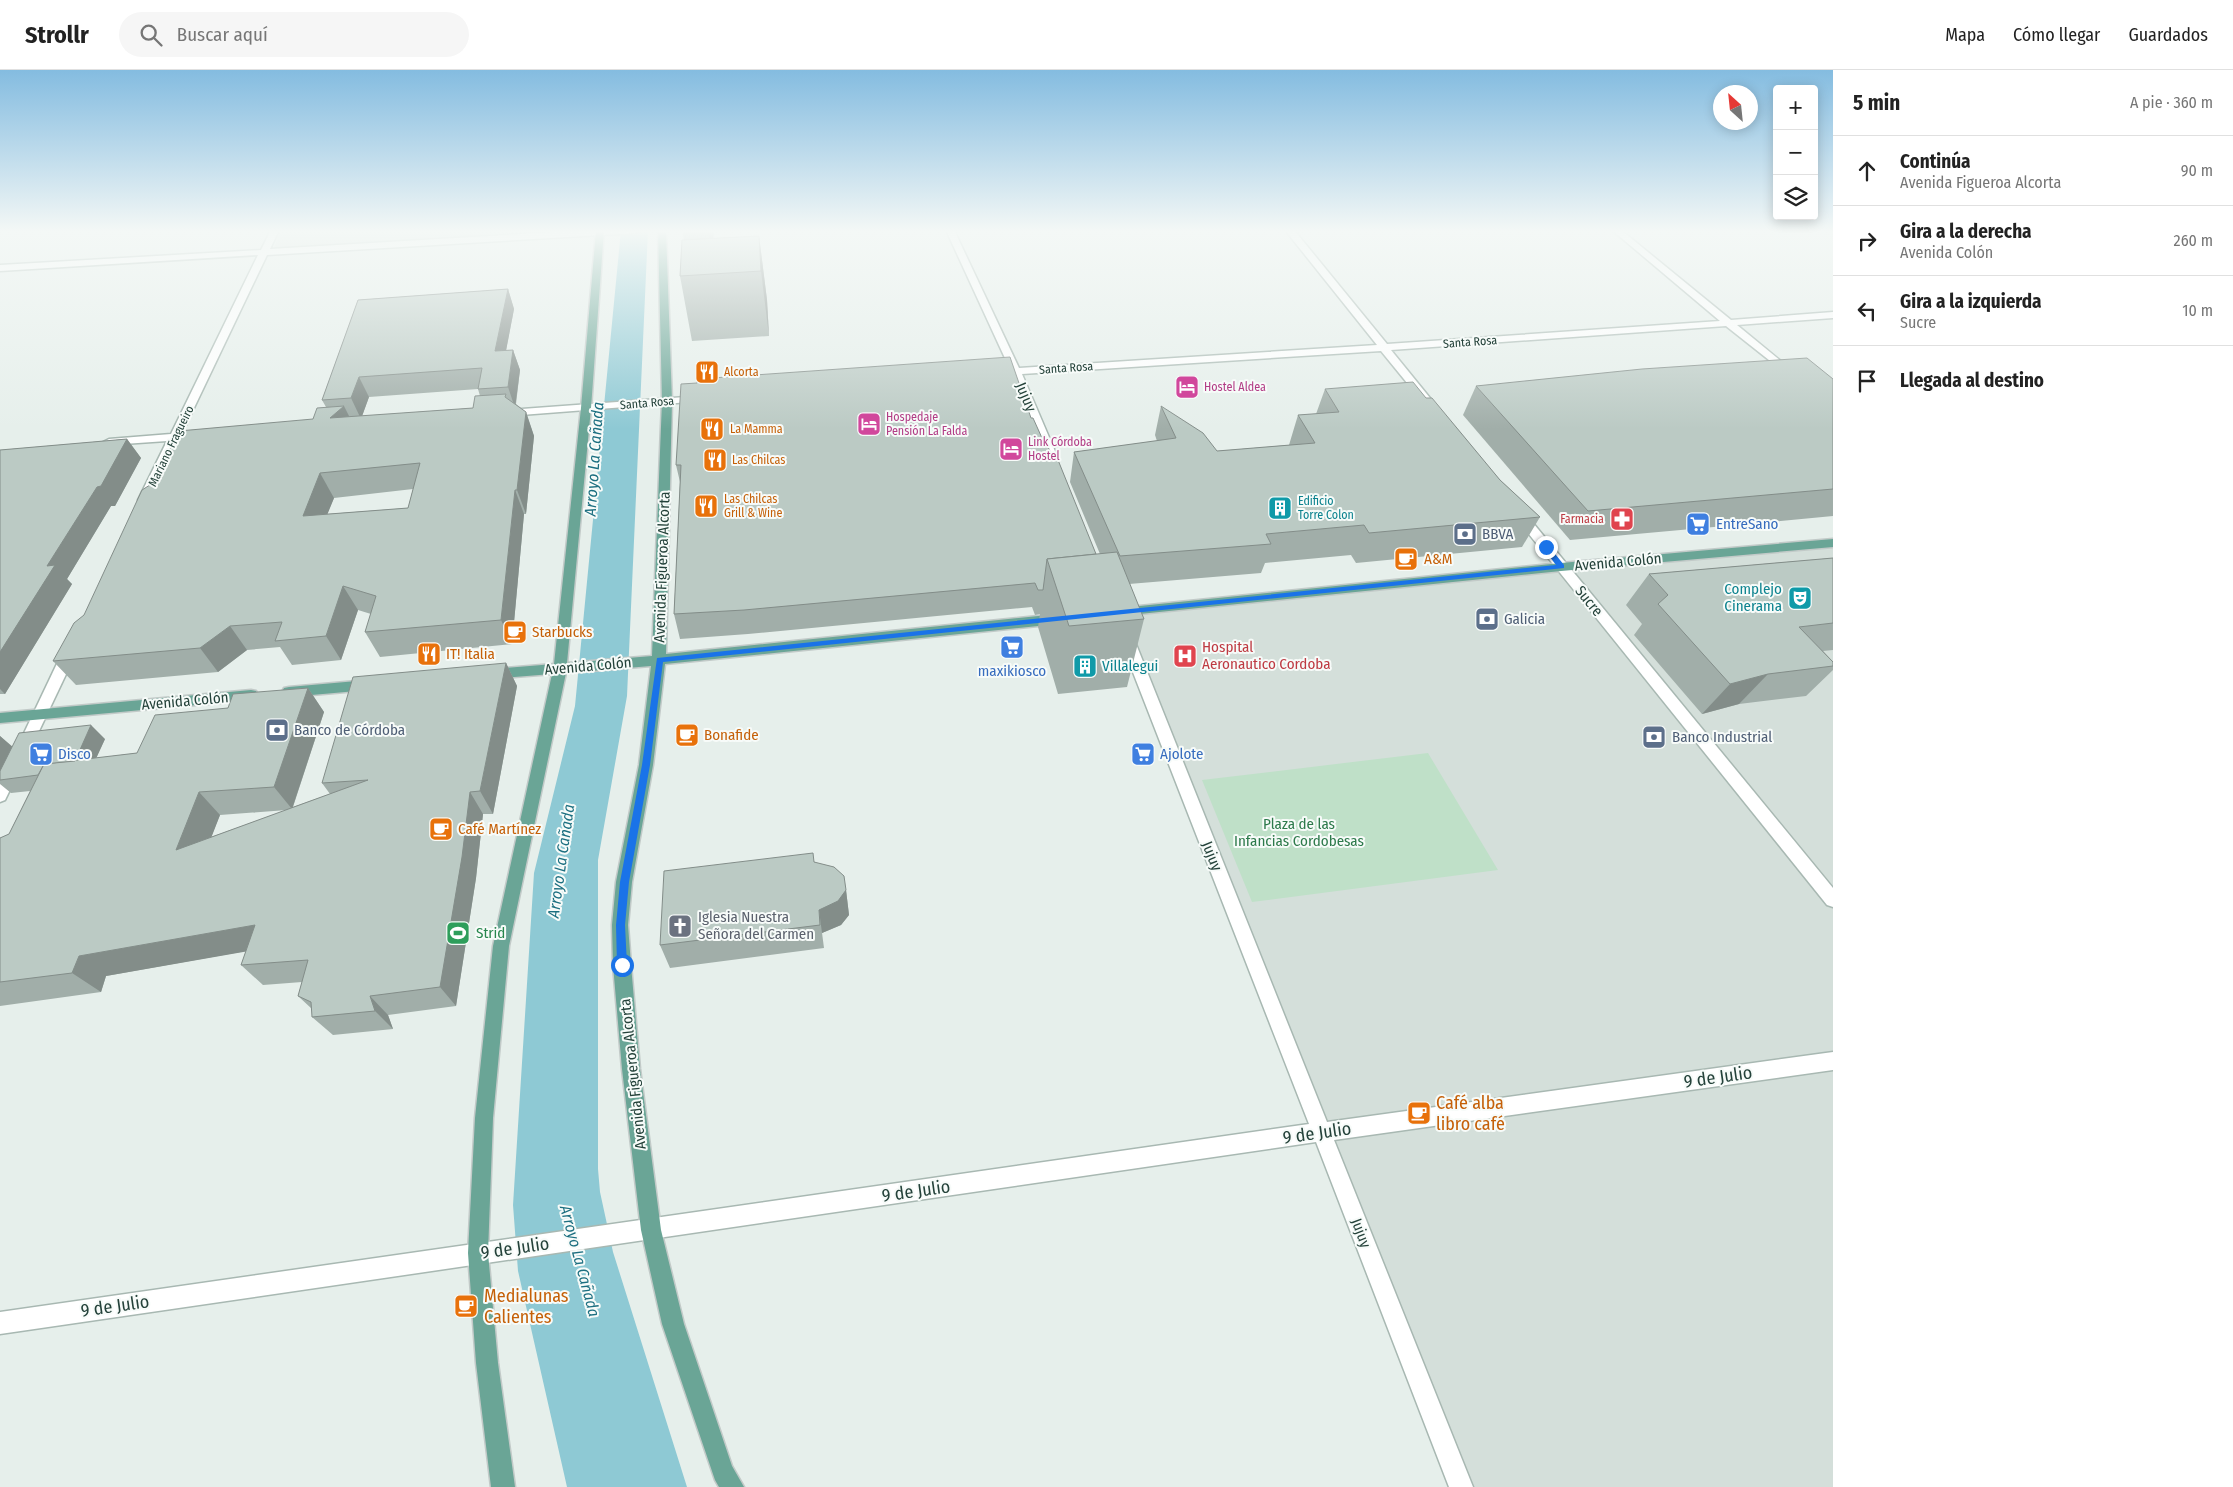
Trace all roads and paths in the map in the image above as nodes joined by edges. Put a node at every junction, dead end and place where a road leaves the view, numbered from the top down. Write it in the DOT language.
graph roads {
  1 [pos="243,296"];
  2 [pos="595,296"];
  3 [pos="664,296"];
  4 [pos="981,296"];
  5 [pos="1342,296"];
  6 [pos="1696,296"];
  7 [pos="1833,316"];
  8 [pos="1729,323"];
  9 [pos="1384,348"];
  10 [pos="1016,372"];
  11 [pos="986,374"];
  12 [pos="1796,378"];
  13 [pos="707,398"];
  14 [pos="667,401"];
  15 [pos="586,408"];
  16 [pos="1434,409"];
  17 [pos="498,414"];
  18 [pos="204,435"];
  19 [pos="175,437"];
  20 [pos="97,443"];
  21 [pos="1054,464"];
  22 [pos="140,508"];
  23 [pos="1514,509"];
  24 [pos="1833,543"];
  25 [pos="1561,567"];
  26 [pos="1112,610"];
  27 [pos="1068,618"];
  28 [pos="75,642"];
  29 [pos="659,660"];
  30 [pos="560,668"];
  31 [pos="481,675"];
  32 [pos="383,684"];
  33 [pos="40,714"];
  34 [pos="0,718"];
  35 [pos="0,796"];
  36 [pos="1833,900"];
  37 [pos="1833,1061"];
  38 [pos="1321,1132"];
  39 [pos="650,1230"];
  40 [pos="478,1253"];
  41 [pos="0,1323"];
  42 [pos="503,1487"];
  43 [pos="732,1487"];
  44 [pos="1461,1487"];
  1 -- 19 [label="street, Mariano Fragueiro"];
  2 -- 15 [label="main road"];
  3 -- 14 [label="main road, Avenida Figueroa Alcorta"];
  4 -- 10 [label="street, Jujuy"];
  5 -- 9 [label="street"];
  6 -- 8 [label="street"];
  7 -- 8 [label="street, Santa Rosa"];
  8 -- 9 [label="street, Santa Rosa"];
  8 -- 12 [label="street"];
  9 -- 10 [label="street, Santa Rosa"];
  9 -- 16 [label="street"];
  10 -- 11 [label="street, Santa Rosa"];
  10 -- 21 [label="street, Jujuy"];
  13 -- 14 [label="street, Santa Rosa"];
  14 -- 15 [label="street, Santa Rosa"];
  14 -- 29 [label="main road, Avenida Figueroa Alcorta"];
  15 -- 17 [label="street, Santa Rosa"];
  15 -- 30 [label="main road"];
  18 -- 19 [label="street"];
  19 -- 20 [label="street"];
  19 -- 22 [label="street, Mariano Fragueiro"];
  23 -- 25 [label="street, Sucre"];
  24 -- 25 [label="main road, Avenida Colón"];
  25 -- 26 [label="main road, Avenida Colón"];
  25 -- 36 [label="street, Sucre"];
  26 -- 38 [label="street, Jujuy"];
  27 -- 29 [label="main road, Avenida Colón"];
  28 -- 33 [label="street"];
  29 -- 30 [label="main road, Avenida Colón"];
  29 -- 39 [label="main road, Avenida Figueroa Alcorta"];
  30 -- 31 [label="main road, Avenida Colón"];
  30 -- 40 [label="main road"];
  32 -- 33 [label="main road, Avenida Colón"];
  33 -- 34 [label="main road, Avenida Colón"];
  33 -- 35 [label="street"];
  37 -- 38 [label="street, 9 de Julio"];
  38 -- 39 [label="street, 9 de Julio"];
  38 -- 44 [label="street, Jujuy"];
  39 -- 40 [label="street, 9 de Julio"];
  39 -- 43 [label="main road, Avenida Figueroa Alcorta"];
  40 -- 41 [label="street, 9 de Julio"];
  40 -- 42 [label="main road"];
}
